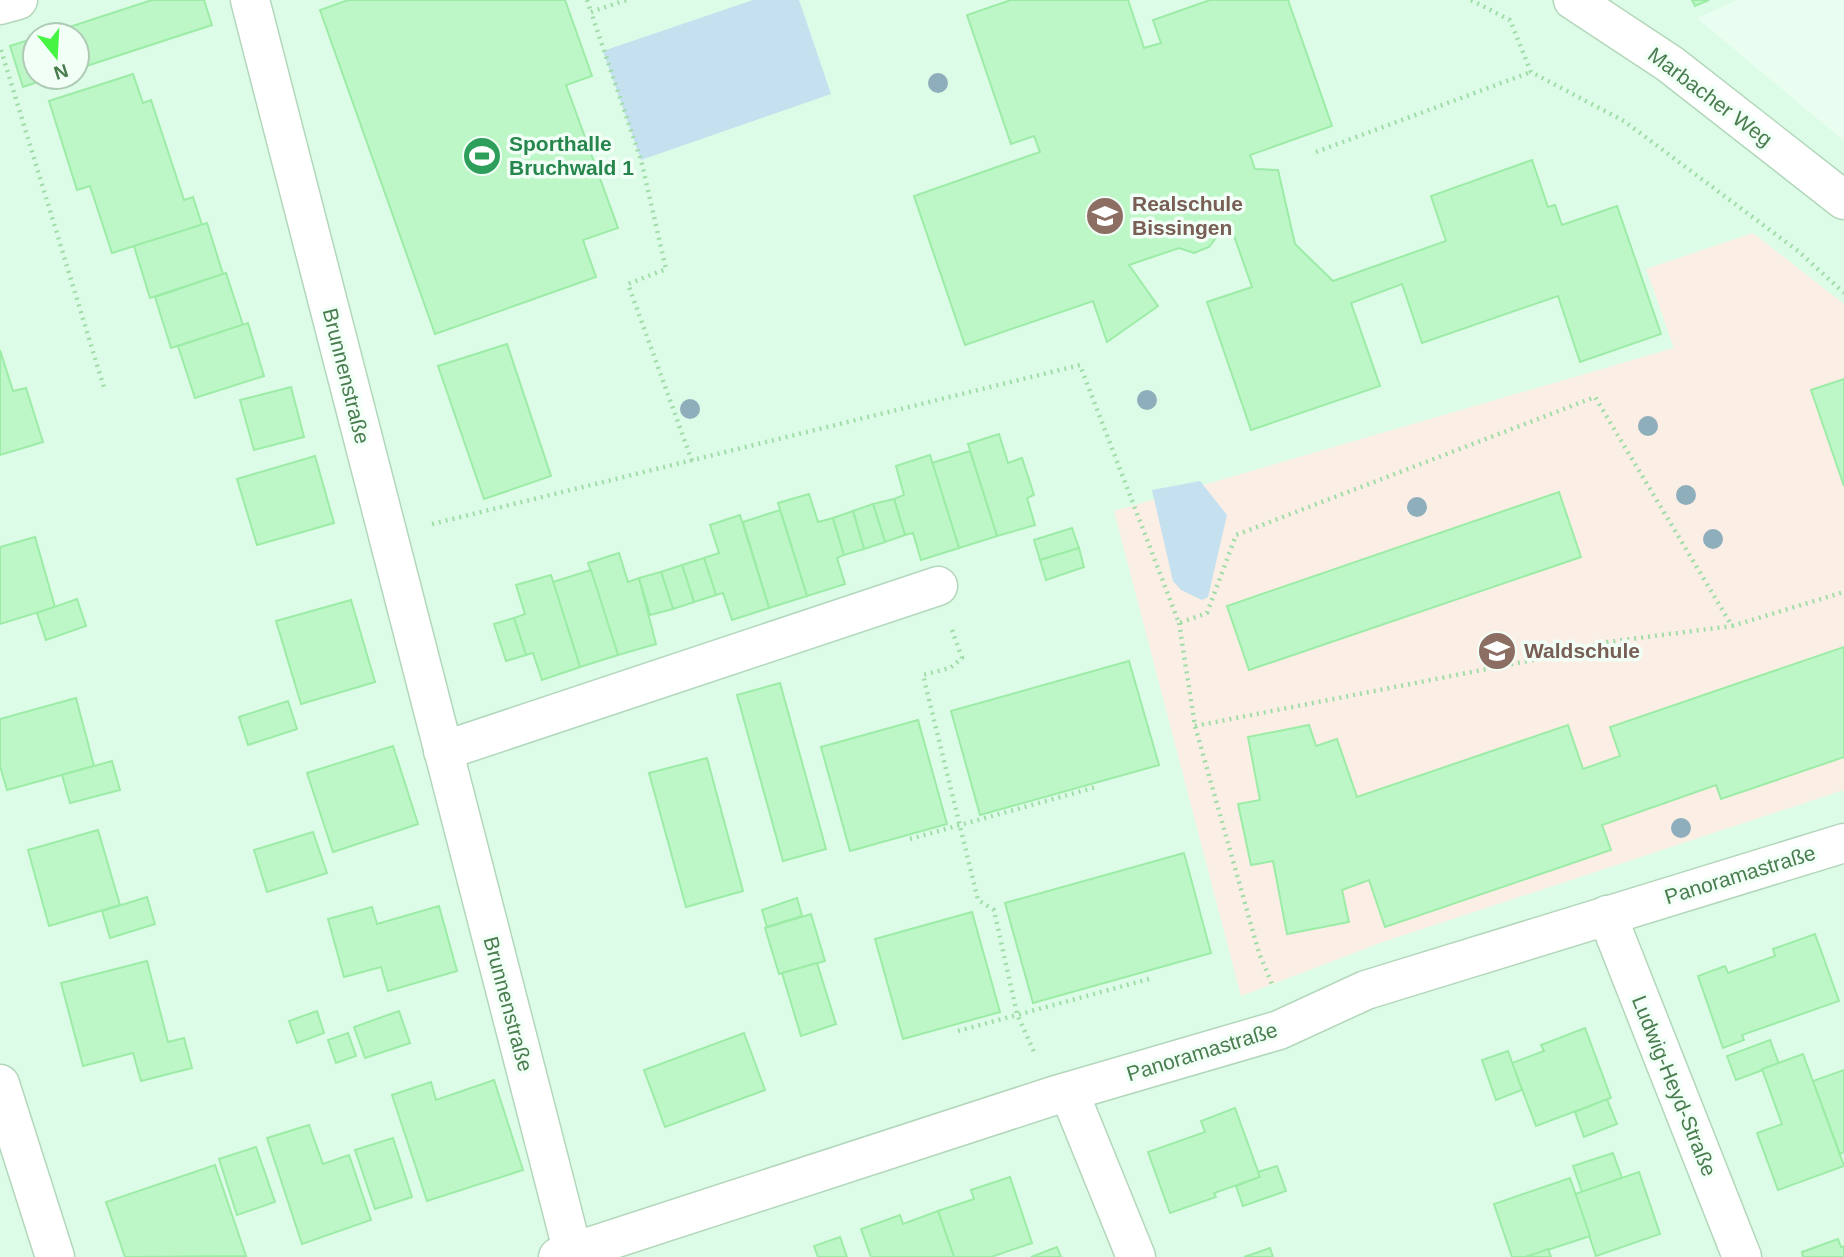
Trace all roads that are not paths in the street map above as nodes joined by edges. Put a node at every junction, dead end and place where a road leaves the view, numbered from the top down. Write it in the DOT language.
graph roads {
  1 [pos="18,0"];
  2 [pos="250,0"];
  3 [pos="1573,0"];
  4 [pos="0,5"];
  5 [pos="1844,200"];
  6 [pos="939,586"];
  7 [pos="443,751"];
  8 [pos="1844,844"];
  9 [pos="1607,915"];
  10 [pos="0,1084"];
  11 [pos="1061,1094"];
  12 [pos="568,1255"];
  13 [pos="55,1257"];
  14 [pos="1136,1257"];
  15 [pos="1742,1257"];
  1 -- 4 [label="street"];
  2 -- 7 [label="street, Brunnenstraße"];
  3 -- 5 [label="street, Marbacher Weg"];
  6 -- 7 [label="street"];
  7 -- 12 [label="street, Brunnenstraße"];
  8 -- 9 [label="street, Panoramastraße"];
  9 -- 11 [label="street, Panoramastraße"];
  9 -- 15 [label="street, Ludwig-Heyd-Straße"];
  10 -- 13 [label="street"];
  11 -- 12 [label="street, Panoramastraße"];
  11 -- 14 [label="street"];
}
